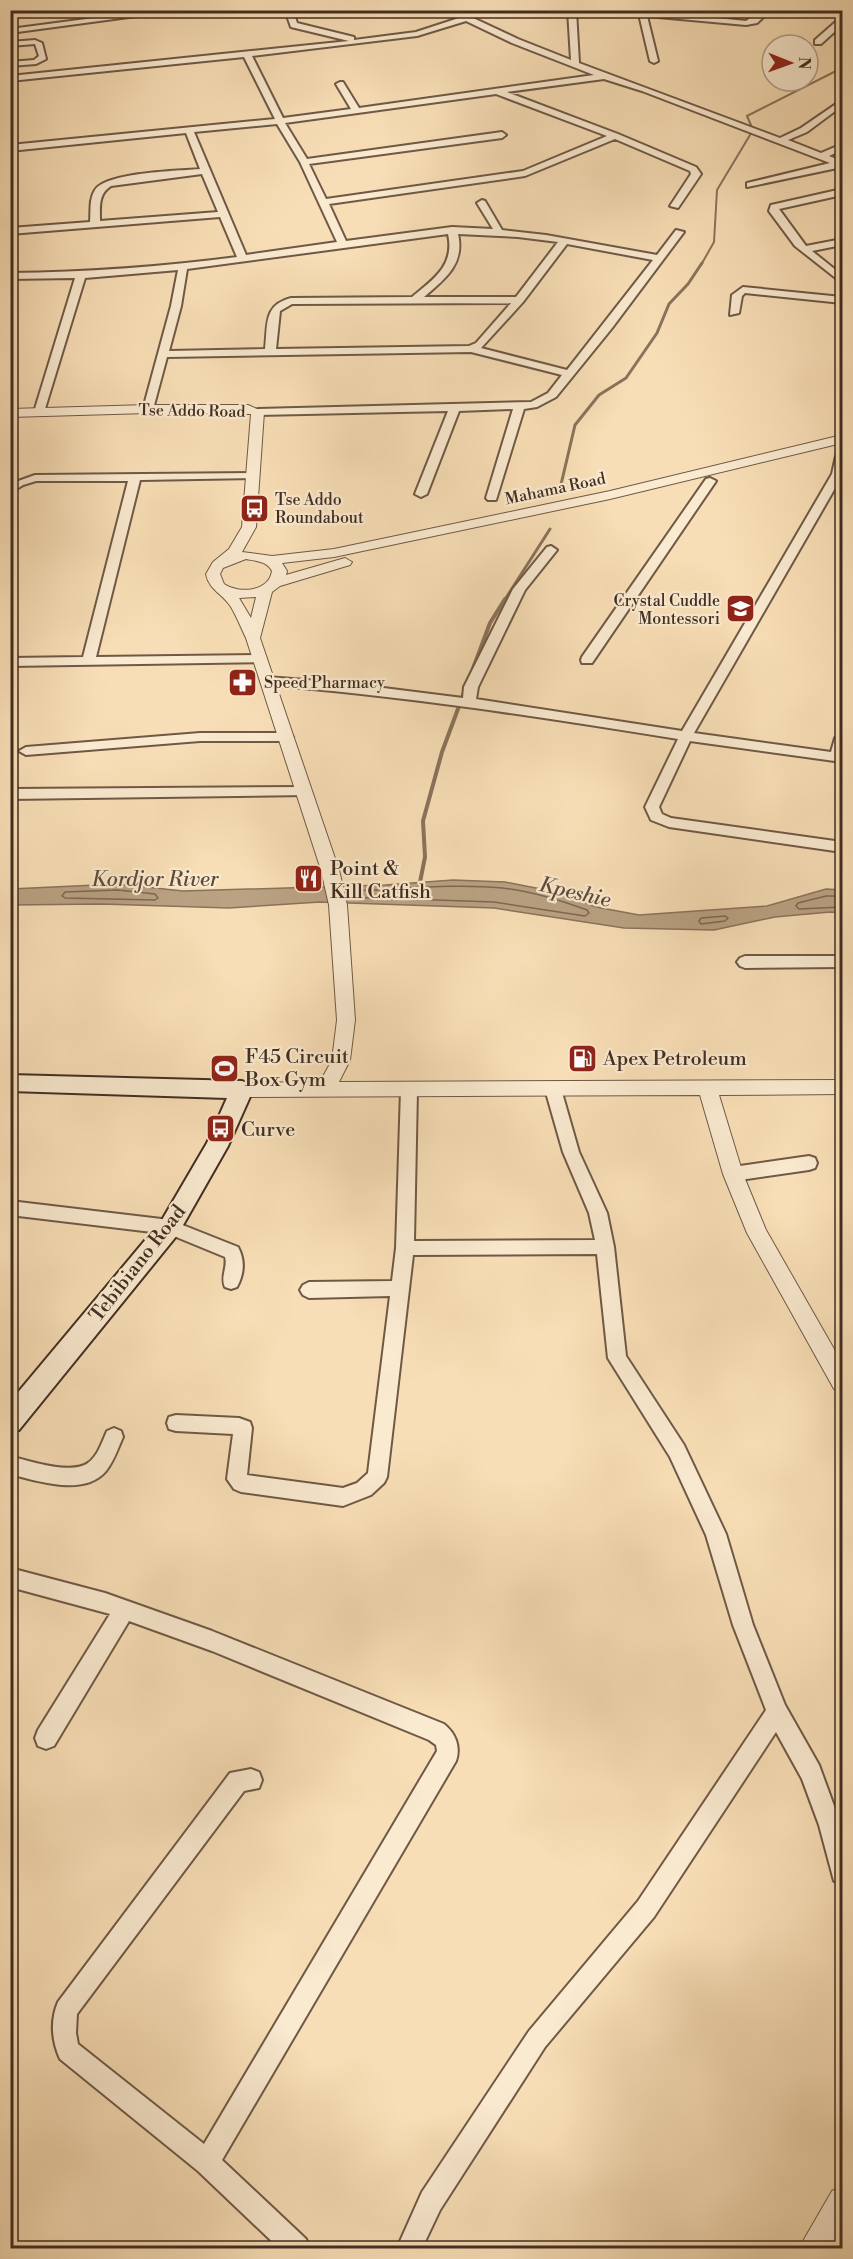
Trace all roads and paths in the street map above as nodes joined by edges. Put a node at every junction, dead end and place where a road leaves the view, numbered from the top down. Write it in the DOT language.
graph roads {
  1 [pos="177,10"];
  2 [pos="289,10"];
  3 [pos="450,10"];
  4 [pos="572,10"];
  5 [pos="767,10"];
  6 [pos="642,12"];
  7 [pos="466,18"];
  8 [pos="843,21"];
  9 [pos="10,31"];
  10 [pos="820,40"];
  11 [pos="361,42"];
  12 [pos="10,44"];
  13 [pos="248,54"];
  14 [pos="654,61"];
  15 [pos="575,63"];
  16 [pos="10,64"];
  17 [pos="604,76"];
  18 [pos="10,79"];
  19 [pos="340,84"];
  20 [pos="498,92"];
  21 [pos="843,102"];
  22 [pos="356,110"];
  23 [pos="280,121"];
  24 [pos="189,131"];
  25 [pos="502,135"];
  26 [pos="615,136"];
  27 [pos="780,141"];
  28 [pos="843,147"];
  29 [pos="10,148"];
  30 [pos="822,156"];
  31 [pos="304,162"];
  32 [pos="841,163"];
  33 [pos="206,171"];
  34 [pos="750,185"];
  35 [pos="843,192"];
  36 [pos="322,202"];
  37 [pos="482,203"];
  38 [pos="675,206"];
  39 [pos="223,214"];
  40 [pos="96,225"];
  41 [pos="452,230"];
  42 [pos="498,230"];
  43 [pos="10,231"];
  44 [pos="679,232"];
  45 [pos="564,242"];
  46 [pos="843,242"];
  47 [pos="343,244"];
  48 [pos="805,249"];
  49 [pos="242,258"];
  50 [pos="660,258"];
  51 [pos="183,267"];
  52 [pos="81,275"];
  53 [pos="10,276"];
  54 [pos="843,280"];
  55 [pos="415,300"];
  56 [pos="519,300"];
  57 [pos="843,300"];
  58 [pos="734,313"];
  59 [pos="471,349"];
  60 [pos="270,353"];
  61 [pos="162,354"];
  62 [pos="569,374"];
  63 [pos="519,406"];
  64 [pos="456,407"];
  65 [pos="148,409"];
  66 [pos="39,412"];
  67 [pos="258,412"];
  68 [pos="10,413"];
  69 [pos="843,439"];
  70 [pos="843,450"];
  71 [pos="843,456"];
  72 [pos="253,476"];
  73 [pos="135,477"];
  74 [pos="710,481"];
  75 [pos="10,490"];
  76 [pos="421,494"];
  77 [pos="492,498"];
  78 [pos="249,527"];
  79 [pos="551,550"];
  80 [pos="269,559"];
  81 [pos="225,560"];
  82 [pos="278,582"];
  83 [pos="265,591"];
  84 [pos="227,592"];
  85 [pos="253,638"];
  86 [pos="260,659"];
  87 [pos="587,660"];
  88 [pos="10,662"];
  89 [pos="88,662"];
  90 [pos="267,681"];
  91 [pos="468,702"];
  92 [pos="686,736"];
  93 [pos="286,737"];
  94 [pos="843,738"];
  95 [pos="26,751"];
  96 [pos="839,758"];
  97 [pos="304,792"];
  98 [pos="10,794"];
  99 [pos="843,847"];
  100 [pos="745,962"];
  101 [pos="843,962"];
  102 [pos="10,1083"];
  103 [pos="843,1087"];
  104 [pos="707,1088"];
  105 [pos="326,1089"];
  106 [pos="554,1089"];
  107 [pos="242,1090"];
  108 [pos="409,1090"];
  109 [pos="809,1163"];
  110 [pos="733,1174"];
  111 [pos="10,1208"];
  112 [pos="170,1227"];
  113 [pos="605,1246"];
  114 [pos="405,1248"];
  115 [pos="231,1282"];
  116 [pos="400,1288"];
  117 [pos="309,1290"];
  118 [pos="841,1374"];
  119 [pos="13,1415"];
  120 [pos="176,1423"];
  121 [pos="114,1437"];
  122 [pos="10,1465"];
  123 [pos="10,1577"];
  124 [pos="124,1610"];
  125 [pos="777,1712"];
  126 [pos="46,1738"];
  127 [pos="251,1780"];
  128 [pos="843,1874"];
  129 [pos="207,2162"];
  130 [pos="843,2201"];
  131 [pos="297,2248"];
  132 [pos="409,2248"];
  133 [pos="814,2248"];
  1 -- 9 [label="street"];
  2 -- 11 [label="street"];
  3 -- 7 [label="street"];
  4 -- 15 [label="street"];
  5 -- 6 [label="street"];
  6 -- 14 [label="street"];
  7 -- 11 [label="street"];
  7 -- 15 [label="street"];
  8 -- 10 [label="street"];
  11 -- 13 [label="street"];
  12 -- 16 [label="street"];
  13 -- 18 [label="street"];
  13 -- 23 [label="street"];
  15 -- 17 [label="street"];
  17 -- 20 [label="street"];
  17 -- 27 [label="street"];
  19 -- 22 [label="street"];
  20 -- 22 [label="street"];
  20 -- 26 [label="street"];
  21 -- 27 [label="street"];
  22 -- 23 [label="street"];
  23 -- 24 [label="street"];
  23 -- 31 [label="street"];
  24 -- 29 [label="street"];
  24 -- 33 [label="street"];
  25 -- 31 [label="street"];
  26 -- 36 [label="street"];
  26 -- 38 [label="street"];
  27 -- 30 [label="street"];
  28 -- 30 [label="street"];
  30 -- 32 [label="street"];
  31 -- 36 [label="street"];
  32 -- 34 [label="street"];
  33 -- 39 [label="street"];
  33 -- 40 [label="street"];
  35 -- 48 [label="street"];
  36 -- 47 [label="street"];
  37 -- 42 [label="street"];
  39 -- 40 [label="street"];
  39 -- 49 [label="street"];
  40 -- 43 [label="street"];
  41 -- 42 [label="street"];
  41 -- 47 [label="street"];
  41 -- 55 [label="street"];
  42 -- 45 [label="street"];
  44 -- 50 [label="street"];
  45 -- 50 [label="street"];
  45 -- 56 [label="street"];
  46 -- 48 [label="street"];
  47 -- 49 [label="street"];
  48 -- 54 [label="street"];
  49 -- 51 [label="street"];
  50 -- 62 [label="street"];
  51 -- 52 [label="street"];
  51 -- 61 [label="street"];
  52 -- 53 [label="street"];
  52 -- 66 [label="street"];
  55 -- 56 [label="street"];
  55 -- 60 [label="street"];
  56 -- 59 [label="street"];
  57 -- 58 [label="street"];
  59 -- 60 [label="street"];
  59 -- 62 [label="street"];
  60 -- 61 [label="street"];
  61 -- 65 [label="street"];
  62 -- 63 [label="street"];
  63 -- 64 [label="street"];
  63 -- 77 [label="street"];
  64 -- 67 [label="street"];
  64 -- 76 [label="street"];
  65 -- 66 [label="street, Tse Addo Road"];
  65 -- 67 [label="street, Tse Addo Road"];
  66 -- 68 [label="street, Tse Addo Road"];
  67 -- 72 [label="street, Tse Addo Road"];
  69 -- 80 [label="street, Mahama Road"];
  70 -- 74 [label="street, Mahama Road"];
  71 -- 92 [label="street"];
  72 -- 73 [label="street"];
  72 -- 78 [label="street, Tse Addo Road"];
  73 -- 75 [label="street"];
  73 -- 89 [label="street"];
  74 -- 82 [label="street, Mahama Road"];
  74 -- 87 [label="street"];
  78 -- 80 [label="street"];
  78 -- 81 [label="street, Tse Addo Road"];
  79 -- 91 [label="street"];
  80 -- 81 [label="street"];
  80 -- 82 [label="street"];
  81 -- 84 [label="street"];
  82 -- 83 [label="street"];
  83 -- 84 [label="street"];
  83 -- 85 [label="street"];
  84 -- 85 [label="street"];
  85 -- 86 [label="street"];
  86 -- 89 [label="street"];
  86 -- 90 [label="street"];
  88 -- 89 [label="street"];
  90 -- 91 [label="street"];
  90 -- 93 [label="street"];
  91 -- 92 [label="street"];
  92 -- 96 [label="street"];
  92 -- 99 [label="street"];
  93 -- 95 [label="street"];
  93 -- 97 [label="street"];
  94 -- 96 [label="street"];
  97 -- 98 [label="street"];
  97 -- 105 [label="street"];
  100 -- 101 [label="street"];
  102 -- 107 [label="main road"];
  103 -- 104 [label="street"];
  104 -- 106 [label="street"];
  104 -- 110 [label="street"];
  105 -- 107 [label="street"];
  105 -- 108 [label="street"];
  106 -- 108 [label="street"];
  106 -- 113 [label="street"];
  107 -- 112 [label="main road, Tebibiano Road"];
  108 -- 114 [label="street"];
  109 -- 110 [label="street"];
  110 -- 118 [label="street"];
  111 -- 112 [label="street"];
  112 -- 115 [label="street"];
  112 -- 119 [label="main road, Tebibiano Road"];
  113 -- 114 [label="street"];
  113 -- 125 [label="street"];
  114 -- 116 [label="street"];
  116 -- 117 [label="street"];
  116 -- 120 [label="street"];
  121 -- 122 [label="street"];
  123 -- 124 [label="street"];
  124 -- 126 [label="street"];
  124 -- 129 [label="street"];
  125 -- 128 [label="street"];
  125 -- 132 [label="street"];
  127 -- 129 [label="street"];
  129 -- 131 [label="street"];
  130 -- 133 [label="street"];
}
